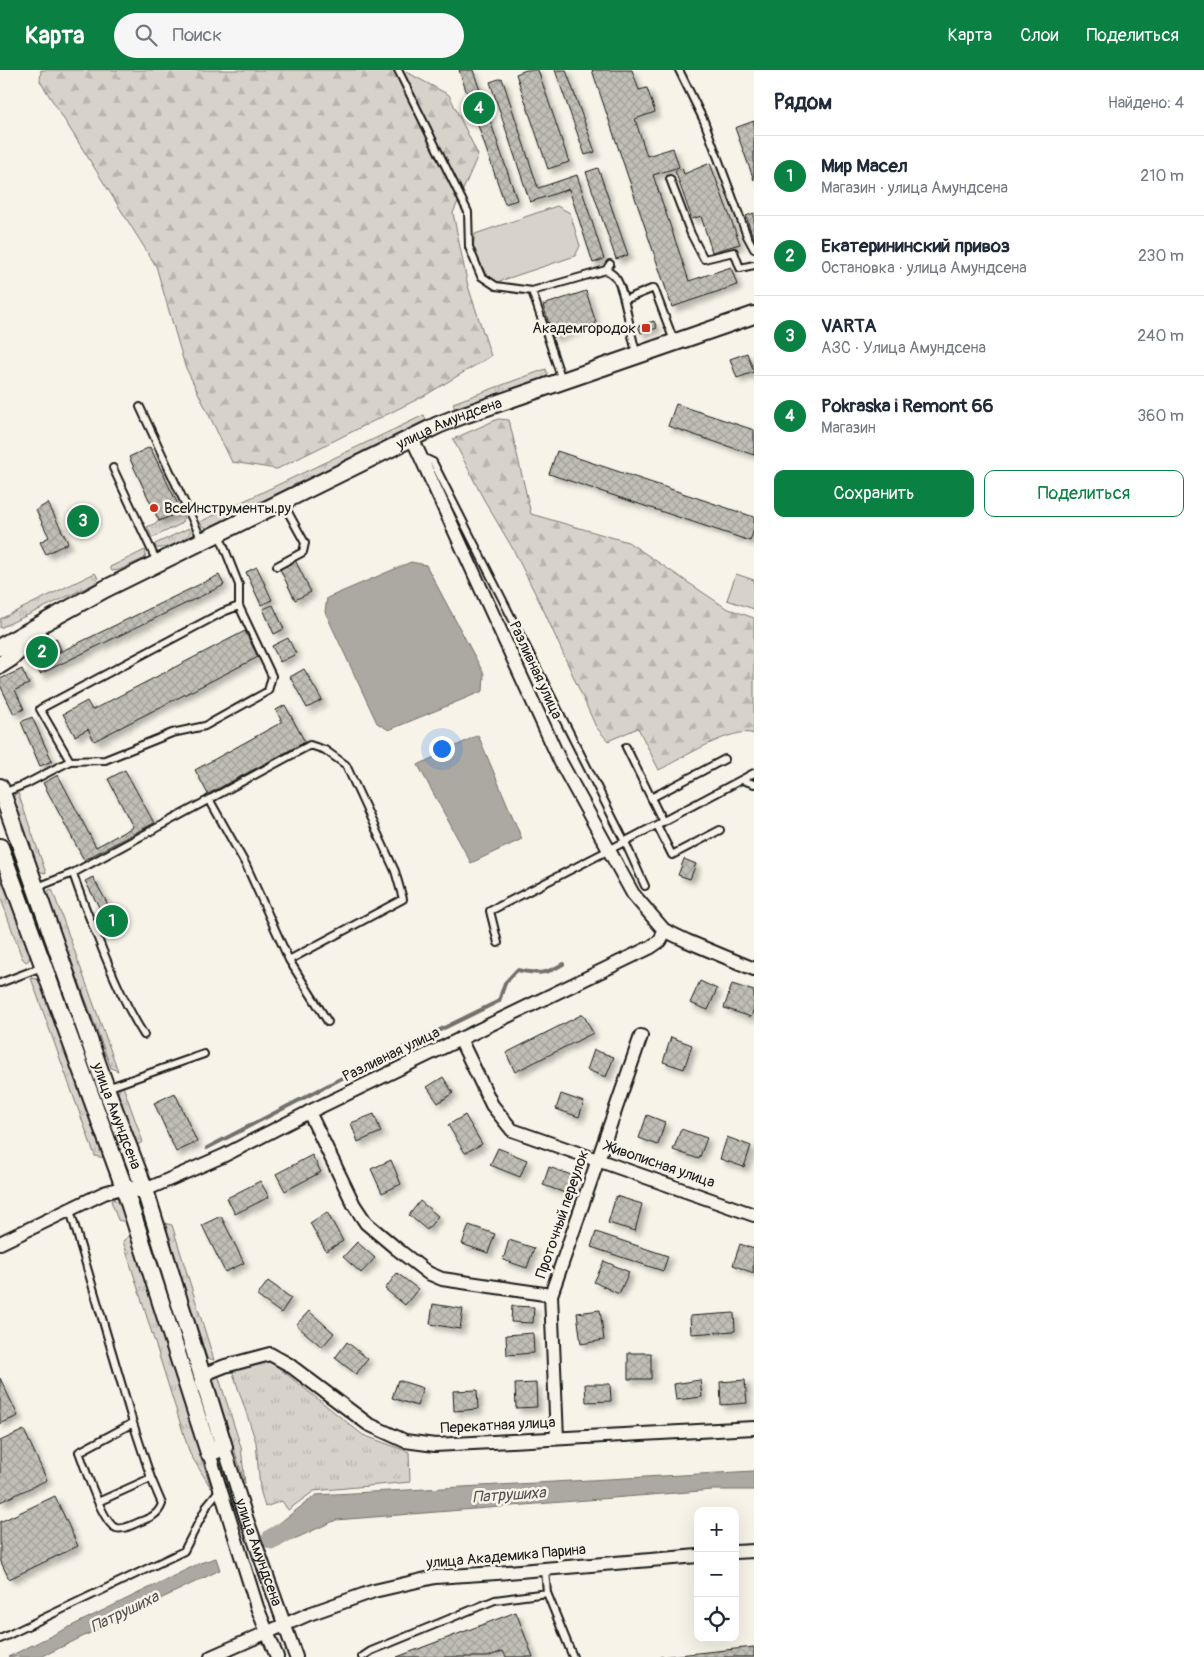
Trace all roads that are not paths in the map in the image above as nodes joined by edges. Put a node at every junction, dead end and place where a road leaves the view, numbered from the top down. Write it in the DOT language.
graph roads {
  1 [pos="398,70"];
  2 [pos="679,70"];
  3 [pos="670,179"];
  4 [pos="754,248"];
  5 [pos="754,265"];
  6 [pos="532,291"];
  7 [pos="624,300"];
  8 [pos="754,314"];
  9 [pos="674,342"];
  10 [pos="637,355"];
  11 [pos="562,380"];
  12 [pos="140,407"];
  13 [pos="412,438"];
  14 [pos="420,457"];
  15 [pos="113,468"];
  16 [pos="282,503"];
  17 [pos="219,534"];
  18 [pos="202,542"];
  19 [pos="157,563"];
  20 [pos="277,566"];
  21 [pos="239,606"];
  22 [pos="49,620"];
  23 [pos="0,634"];
  24 [pos="0,647"];
  25 [pos="0,665"];
  26 [pos="626,747"];
  27 [pos="725,759"];
  28 [pos="70,761"];
  29 [pos="754,773"];
  30 [pos="742,780"];
  31 [pos="754,784"];
  32 [pos="1,790"];
  33 [pos="651,798"];
  34 [pos="209,799"];
  35 [pos="660,823"];
  36 [pos="720,830"];
  37 [pos="625,842"];
  38 [pos="0,847"];
  39 [pos="609,850"];
  40 [pos="73,873"];
  41 [pos="645,886"];
  42 [pos="35,888"];
  43 [pos="664,930"];
  44 [pos="498,943"];
  45 [pos="289,960"];
  46 [pos="43,966"];
  47 [pos="754,970"];
  48 [pos="0,983"];
  49 [pos="328,1022"];
  50 [pos="144,1035"];
  51 [pos="641,1036"];
  52 [pos="460,1039"];
  53 [pos="204,1054"];
  54 [pos="106,1088"];
  55 [pos="309,1112"];
  56 [pos="598,1160"];
  57 [pos="124,1187"];
  58 [pos="144,1190"];
  59 [pos="70,1210"];
  60 [pos="754,1215"];
  61 [pos="0,1243"];
  62 [pos="551,1295"];
  63 [pos="202,1375"];
  64 [pos="133,1423"];
  65 [pos="754,1428"];
  66 [pos="557,1438"];
  67 [pos="217,1450"];
  68 [pos="151,1478"];
  69 [pos="220,1488"];
  70 [pos="98,1502"];
  71 [pos="754,1551"];
  72 [pos="739,1552"];
  73 [pos="694,1556"];
  74 [pos="545,1569"];
  75 [pos="547,1592"];
  76 [pos="284,1624"];
  77 [pos="267,1631"];
  78 [pos="0,1639"];
  79 [pos="212,1657"];
  80 [pos="277,1657"];
  81 [pos="296,1657"];
  82 [pos="362,1657"];
  83 [pos="573,1657"];
  1 -- 6 [label="lane"];
  2 -- 4 [label="lane"];
  3 -- 5 [label="lane"];
  6 -- 7 [label="lane"];
  6 -- 11 [label="lane"];
  7 -- 9 [label="lane"];
  7 -- 10 [label="lane"];
  8 -- 9 [label="street, улица Амундсена"];
  9 -- 10 [label="street, улица Амундсена"];
  10 -- 11 [label="street, улица Амундсена"];
  11 -- 13 [label="street, улица Амундсена"];
  12 -- 18 [label="lane"];
  13 -- 14 [label="street, Разливная улица"];
  13 -- 16 [label="street, улица Амундсена"];
  14 -- 37 [label="lane"];
  14 -- 39 [label="street, Разливная улица"];
  15 -- 19 [label="lane"];
  16 -- 17 [label="street, улица Амундсена"];
  16 -- 20 [label="lane"];
  17 -- 18 [label="street, улица Амундсена"];
  17 -- 21 [label="lane"];
  18 -- 19 [label="street, улица Амундсена"];
  19 -- 22 [label="street"];
  21 -- 28 [label="lane"];
  21 -- 28 [label="lane"];
  22 -- 23 [label="street"];
  22 -- 24 [label="street"];
  22 -- 25 [label="street"];
  26 -- 33 [label="lane"];
  27 -- 33 [label="lane"];
  28 -- 32 [label="lane"];
  29 -- 30 [label="lane"];
  30 -- 31 [label="lane"];
  30 -- 35 [label="lane"];
  32 -- 42 [label="street, улица Амундсена"];
  33 -- 35 [label="lane"];
  34 -- 40 [label="lane"];
  34 -- 45 [label="lane"];
  34 -- 45 [label="lane"];
  35 -- 36 [label="lane"];
  35 -- 37 [label="lane"];
  37 -- 39 [label="lane"];
  37 -- 41 [label="lane"];
  38 -- 46 [label="street, улица Амундсена"];
  39 -- 43 [label="street, Разливная улица"];
  39 -- 44 [label="lane"];
  40 -- 42 [label="lane"];
  40 -- 50 [label="lane"];
  42 -- 54 [label="street, улица Амундсена"];
  43 -- 47 [label="street, Разливная улица"];
  43 -- 52 [label="street, Разливная улица"];
  45 -- 49 [label="lane"];
  46 -- 48 [label="lane"];
  46 -- 57 [label="street, улица Амундсена"];
  51 -- 56 [label="street, Проточный переулок"];
  52 -- 55 [label="street, Разливная улица"];
  52 -- 56 [label="street, Живописная улица"];
  53 -- 54 [label="lane"];
  54 -- 58 [label="street, улица Амундсена"];
  55 -- 58 [label="street, Разливная улица"];
  55 -- 62 [label="street"];
  56 -- 60 [label="street, Живописная улица"];
  56 -- 62 [label="street, Проточный переулок"];
  57 -- 58 [label="street"];
  57 -- 59 [label="street"];
  57 -- 67 [label="street, улица Амундсена"];
  58 -- 63 [label="street, улица Амундсена"];
  59 -- 61 [label="street"];
  59 -- 64 [label="lane"];
  62 -- 66 [label="street, Проточный переулок"];
  63 -- 66 [label="street, Перекатная улица"];
  63 -- 67 [label="street, улица Амундсена"];
  64 -- 68 [label="lane"];
  64 -- 70 [label="lane"];
  65 -- 66 [label="street, Перекатная улица"];
  67 -- 69 [label="street, улица Амундсена"];
  67 -- 76 [label="street, улица Амундсена"];
  68 -- 70 [label="lane"];
  68 -- 70 [label="lane"];
  69 -- 77 [label="street, улица Амундсена"];
  69 -- 78 [label="lane"];
  71 -- 72 [label="street"];
  73 -- 74 [label="street, улица Академика Парина"];
  74 -- 75 [label="lane"];
  74 -- 76 [label="street, улица Академика Парина"];
  75 -- 82 [label="lane"];
  75 -- 83 [label="lane"];
  76 -- 77 [label="street, улица Академика Парина"];
  76 -- 81 [label="street, улица Амундсена"];
  77 -- 79 [label="street, улица Академика Парина"];
  77 -- 80 [label="street, улица Амундсена"];
}
